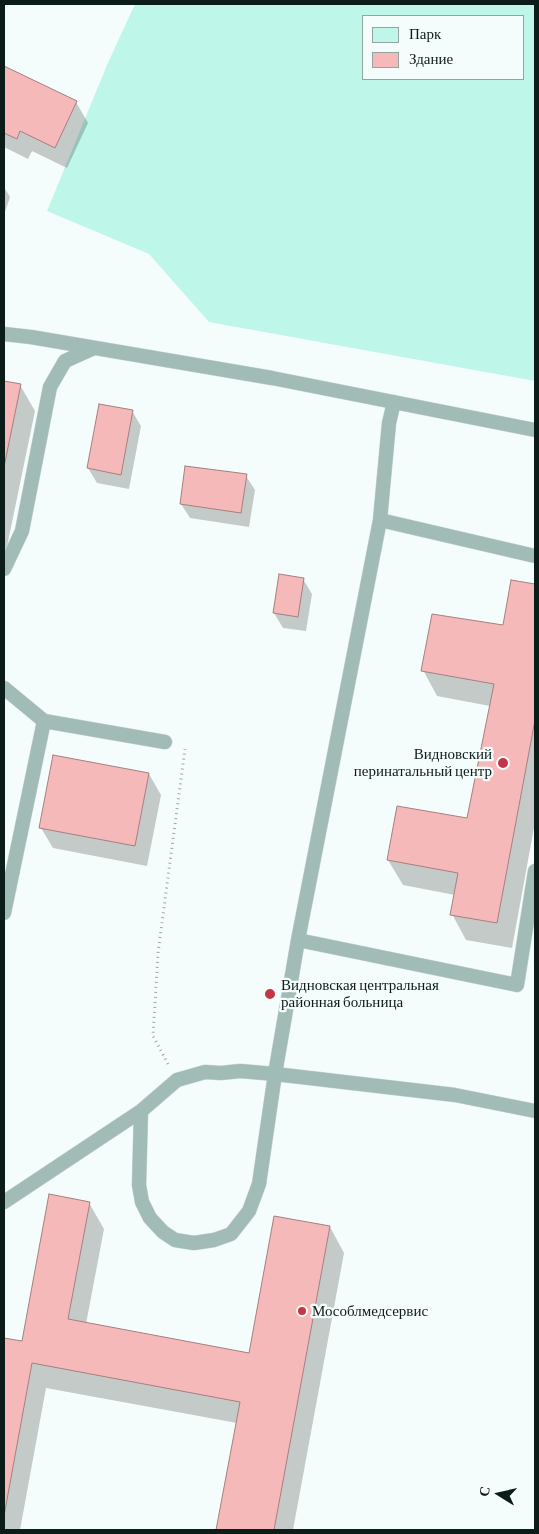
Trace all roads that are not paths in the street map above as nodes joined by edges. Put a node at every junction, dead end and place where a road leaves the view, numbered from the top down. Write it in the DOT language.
graph roads {
  1 [pos="4,334"];
  2 [pos="94,348"];
  3 [pos="394,402"];
  4 [pos="535,430"];
  5 [pos="380,520"];
  6 [pos="535,556"];
  7 [pos="4,569"];
  8 [pos="4,688"];
  9 [pos="44,720"];
  10 [pos="166,742"];
  11 [pos="535,871"];
  12 [pos="4,913"];
  13 [pos="298,940"];
  14 [pos="275,1074"];
  15 [pos="141,1111"];
  16 [pos="535,1111"];
  17 [pos="4,1202"];
  1 -- 2 [label="lane"];
  2 -- 3 [label="lane"];
  2 -- 7 [label="lane"];
  3 -- 4 [label="lane"];
  3 -- 5 [label="lane"];
  5 -- 6 [label="lane"];
  5 -- 13 [label="lane"];
  8 -- 9 [label="lane"];
  9 -- 10 [label="lane"];
  9 -- 12 [label="lane"];
  11 -- 13 [label="lane"];
  13 -- 14 [label="lane"];
  14 -- 15 [label="lane"];
  14 -- 15 [label="lane"];
  14 -- 16 [label="lane"];
  15 -- 17 [label="lane"];
}
